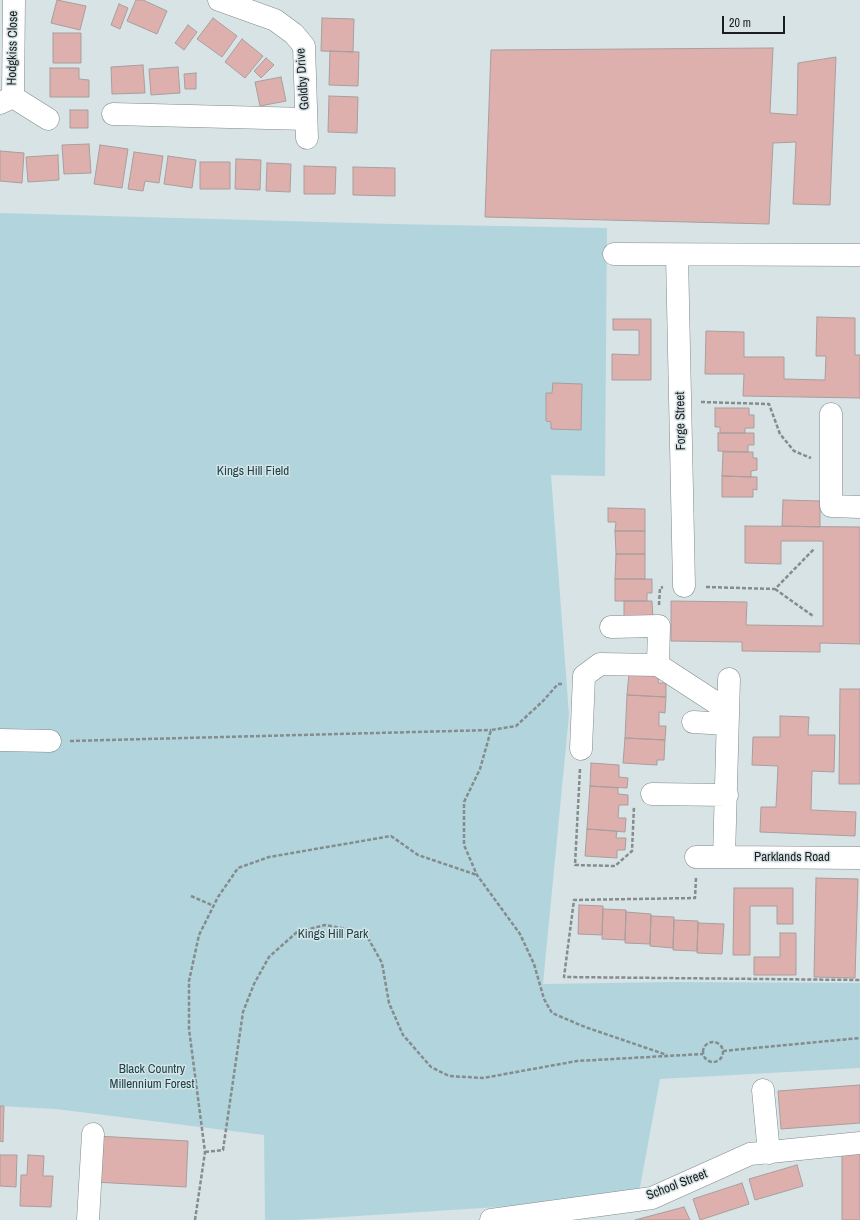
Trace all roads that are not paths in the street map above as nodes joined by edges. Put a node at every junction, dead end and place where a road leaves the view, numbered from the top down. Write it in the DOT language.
graph roads {
  1 [pos="14,0"];
  2 [pos="219,0"];
  3 [pos="6,100"];
  4 [pos="113,114"];
  5 [pos="48,119"];
  6 [pos="614,254"];
  7 [pos="677,255"];
  8 [pos="860,255"];
  9 [pos="831,414"];
  10 [pos="860,507"];
  11 [pos="684,586"];
  12 [pos="611,627"];
  13 [pos="658,665"];
  14 [pos="729,680"];
  15 [pos="727,717"];
  16 [pos="693,722"];
  17 [pos="0,740"];
  18 [pos="50,741"];
  19 [pos="580,759"];
  20 [pos="652,794"];
  21 [pos="726,795"];
  22 [pos="696,857"];
  23 [pos="724,857"];
  24 [pos="860,858"];
  25 [pos="764,1090"];
  26 [pos="93,1134"];
  27 [pos="860,1143"];
  28 [pos="769,1153"];
  29 [pos="579,1214"];
  30 [pos="88,1220"];
  31 [pos="490,1220"];
  1 -- 3 [label="street, Hodgkiss Close"];
  2 -- 4 [label="street, Goldby Drive"];
  3 -- 5 [label="street, Hodgkiss Close"];
  6 -- 7 [label="street"];
  7 -- 8 [label="street"];
  7 -- 11 [label="street, Forge Street"];
  9 -- 10 [label="street"];
  12 -- 13 [label="street"];
  13 -- 15 [label="street"];
  13 -- 19 [label="street"];
  14 -- 15 [label="street"];
  15 -- 16 [label="street"];
  15 -- 21 [label="street"];
  17 -- 18 [label="street"];
  20 -- 21 [label="street"];
  21 -- 23 [label="street"];
  22 -- 23 [label="street, Parklands Road"];
  23 -- 24 [label="street, Parklands Road"];
  25 -- 28 [label="street"];
  26 -- 30 [label="street"];
  27 -- 28 [label="street, School Street"];
  28 -- 29 [label="street, School Street"];
  29 -- 31 [label="street, School Street"];
}
